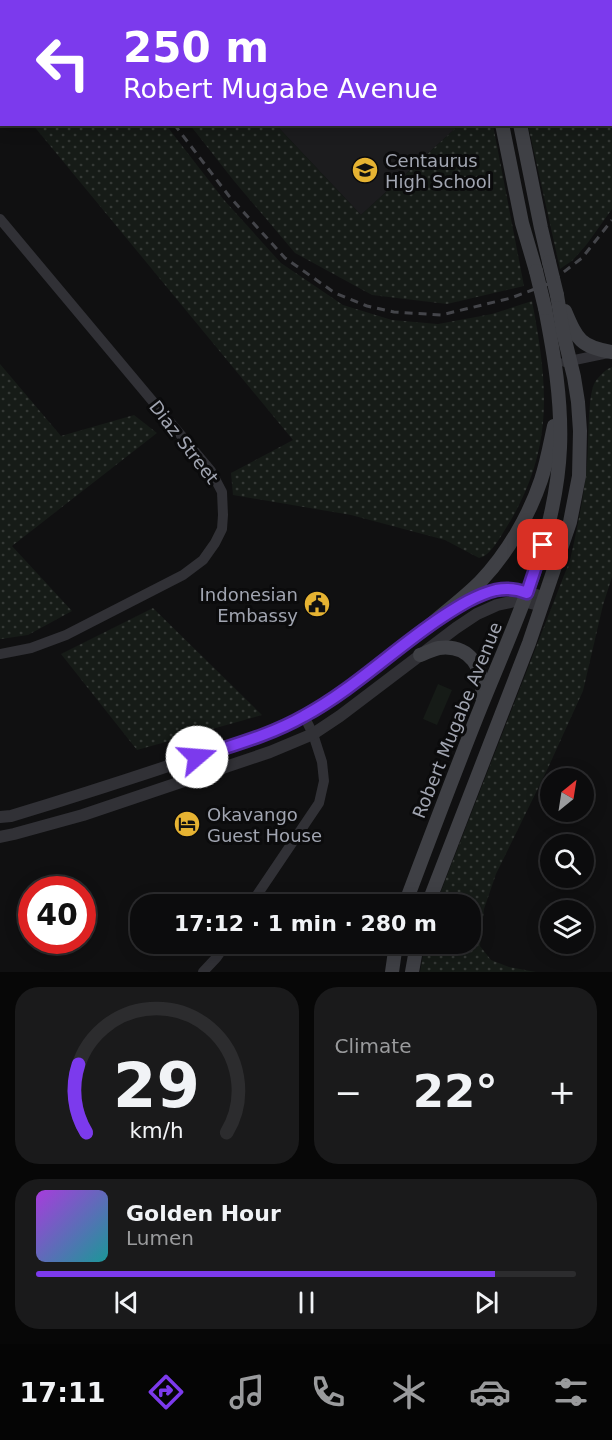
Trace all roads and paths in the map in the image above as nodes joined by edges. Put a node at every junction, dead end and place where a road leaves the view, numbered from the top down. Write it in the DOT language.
graph roads {
  1 [pos="502,126"];
  2 [pos="520,126"];
  3 [pos="0,219"];
  4 [pos="558,297"];
  5 [pos="612,352"];
  6 [pos="570,361"];
  7 [pos="555,364"];
  8 [pos="560,406"];
  9 [pos="526,597"];
  10 [pos="543,602"];
  11 [pos="428,627"];
  12 [pos="0,654"];
  13 [pos="420,655"];
  14 [pos="481,705"];
  15 [pos="304,716"];
  16 [pos="313,734"];
  17 [pos="0,818"];
  18 [pos="0,837"];
  19 [pos="258,894"];
  20 [pos="409,894"];
  21 [pos="432,894"];
  22 [pos="219,954"];
  23 [pos="395,954"];
  24 [pos="415,954"];
  25 [pos="203,972"];
  26 [pos="392,972"];
  27 [pos="412,972"];
  1 -- 7 [label="main road, Robert Mugabe Avenue, bridge"];
  2 -- 4 [label="main road, Robert Mugabe Avenue, bridge"];
  3 -- 12 [label="street, Diaz Street"];
  4 -- 5 [label="main road"];
  4 -- 6 [label="main road, Robert Mugabe Avenue"];
  5 -- 6 [label="street"];
  6 -- 7 [label="street"];
  6 -- 10 [label="main road, Robert Mugabe Avenue"];
  7 -- 8 [label="main road, Robert Mugabe Avenue"];
  8 -- 9 [label="main road, Robert Mugabe Avenue"];
  8 -- 11 [label="main road"];
  9 -- 10 [label="street"];
  9 -- 11 [label="street"];
  9 -- 13 [label="street"];
  9 -- 14 [label="main road, Robert Mugabe Avenue"];
  10 -- 21 [label="main road, Robert Mugabe Avenue"];
  11 -- 15 [label="street"];
  13 -- 14 [label="main road"];
  13 -- 16 [label="street"];
  14 -- 20 [label="main road, Robert Mugabe Avenue"];
  15 -- 16 [label="street"];
  15 -- 17 [label="street"];
  16 -- 18 [label="street"];
  16 -- 19 [label="street"];
  22 -- 25 [label="street"];
  23 -- 26 [label="main road"];
  24 -- 27 [label="main road"];
}
